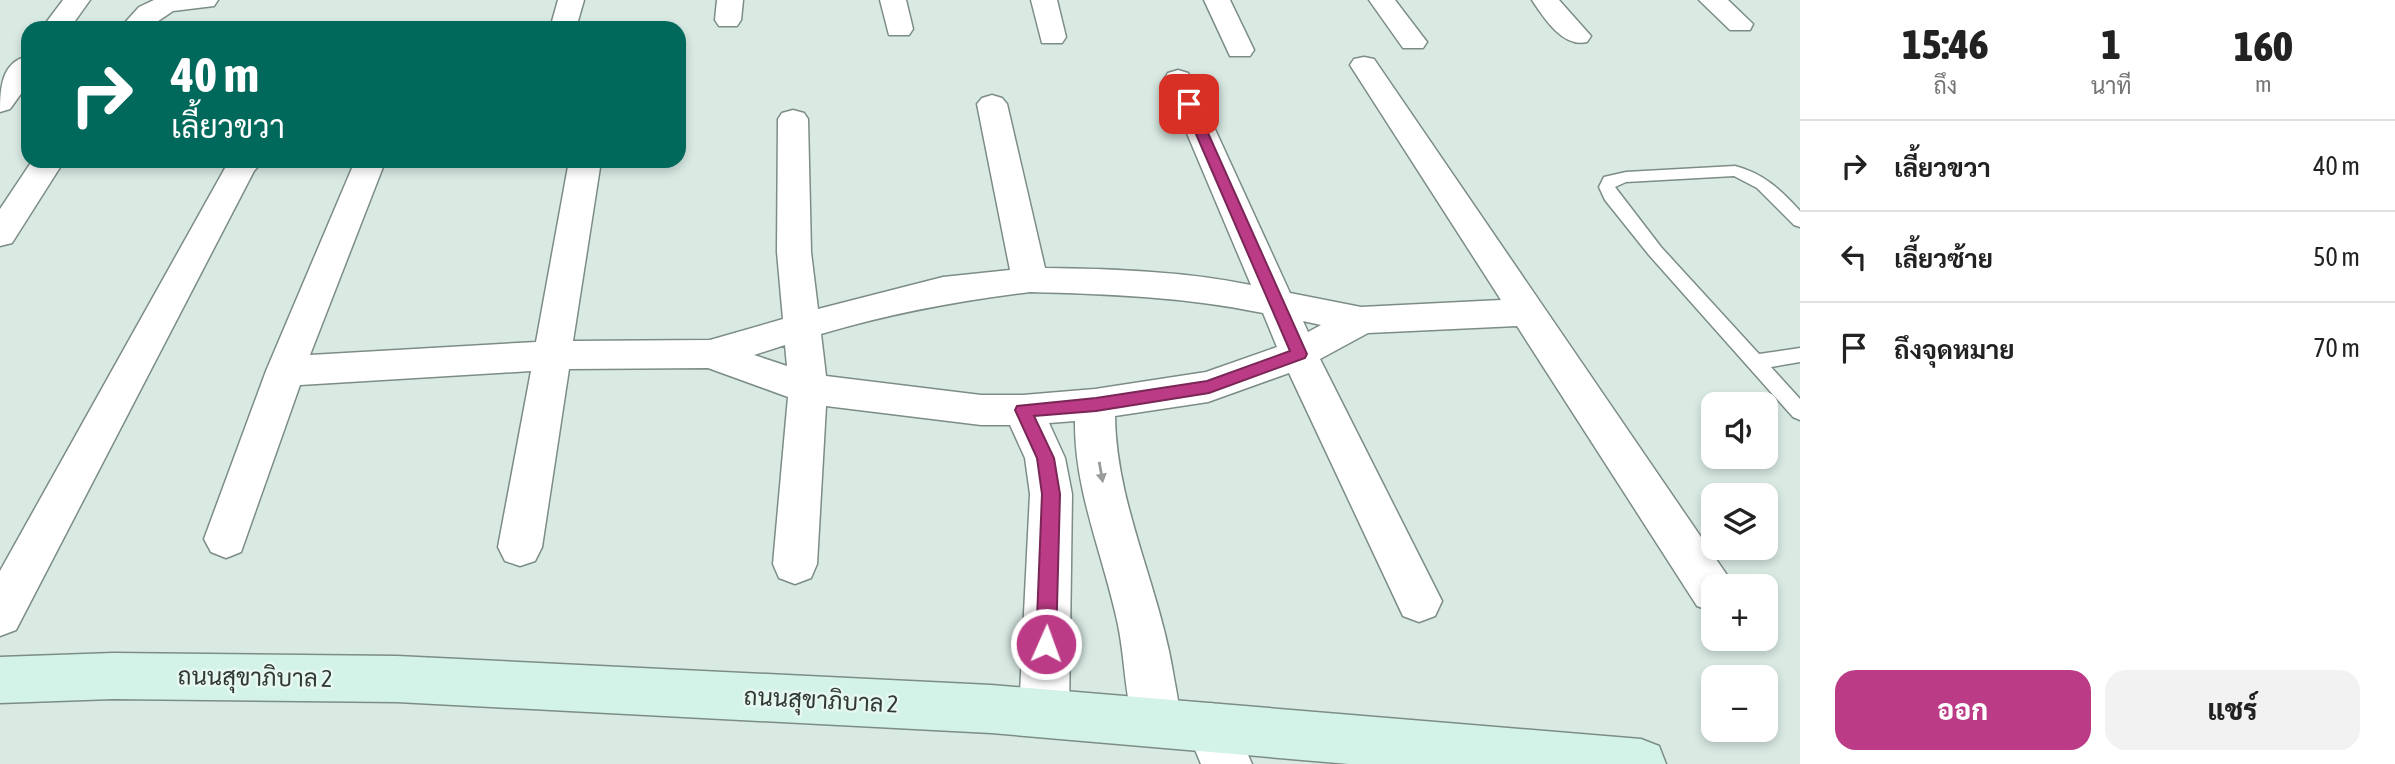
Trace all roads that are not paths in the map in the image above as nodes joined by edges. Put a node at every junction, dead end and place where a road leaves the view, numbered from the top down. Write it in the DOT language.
graph roads {
  1 [pos="77,0"];
  2 [pos="205,0"];
  3 [pos="893,0"];
  4 [pos="1044,0"];
  5 [pos="1217,0"];
  6 [pos="1382,0"];
  7 [pos="1545,0"];
  8 [pos="1712,0"];
  9 [pos="61,21"];
  10 [pos="141,21"];
  11 [pos="1740,24"];
  12 [pos="899,29"];
  13 [pos="1577,36"];
  14 [pos="1052,37"];
  15 [pos="1413,41"];
  16 [pos="1240,50"];
  17 [pos="1364,65"];
  18 [pos="21,74"];
  19 [pos="1178,79"];
  20 [pos="0,103"];
  21 [pos="992,104"];
  22 [pos="793,119"];
  23 [pos="43,168"];
  24 [pos="240,168"];
  25 [pos="368,168"];
  26 [pos="583,168"];
  27 [pos="1800,221"];
  28 [pos="0,235"];
  29 [pos="1030,280"];
  30 [pos="1277,301"];
  31 [pos="1528,312"];
  32 [pos="1362,320"];
  33 [pos="802,325"];
  34 [pos="710,354"];
  35 [pos="1299,354"];
  36 [pos="554,355"];
  37 [pos="1800,355"];
  38 [pos="1755,362"];
  39 [pos="285,371"];
  40 [pos="808,390"];
  41 [pos="1096,404"];
  42 [pos="1023,410"];
  43 [pos="1800,412"];
  44 [pos="226,539"];
  45 [pos="520,547"];
  46 [pos="795,564"];
  47 [pos="1701,574"];
  48 [pos="1419,601"];
  49 [pos="0,615"];
  50 [pos="0,680"];
  51 [pos="1044,713"];
  52 [pos="1157,723"];
  53 [pos="1219,746"];
  54 [pos="1314,750"];
  55 [pos="1641,764"];
  1 -- 9 [label="street"];
  2 -- 10 [label="street"];
  3 -- 12 [label="street"];
  4 -- 14 [label="street"];
  5 -- 16 [label="street"];
  6 -- 15 [label="street"];
  7 -- 13 [label="street"];
  8 -- 11 [label="street"];
  17 -- 31 [label="street"];
  18 -- 20 [label="street"];
  19 -- 30 [label="street"];
  21 -- 29 [label="street"];
  22 -- 33 [label="street"];
  23 -- 28 [label="street"];
  24 -- 49 [label="street"];
  25 -- 39 [label="street"];
  26 -- 36 [label="street"];
  27 -- 38 [label="lane"];
  29 -- 30 [label="street"];
  29 -- 33 [label="street"];
  30 -- 32 [label="street"];
  30 -- 35 [label="street"];
  31 -- 32 [label="street"];
  31 -- 47 [label="street"];
  32 -- 35 [label="street"];
  33 -- 34 [label="street"];
  33 -- 40 [label="street"];
  34 -- 36 [label="street"];
  34 -- 40 [label="street"];
  35 -- 41 [label="street"];
  35 -- 48 [label="street"];
  36 -- 39 [label="street"];
  36 -- 45 [label="street"];
  37 -- 38 [label="lane"];
  38 -- 43 [label="lane"];
  39 -- 44 [label="street"];
  40 -- 42 [label="street"];
  40 -- 46 [label="street"];
  41 -- 42 [label="street"];
  41 -- 52 [label="street, one-way"];
  42 -- 51 [label="street"];
  50 -- 51 [label="street, ถนนสุขาภิบาล 2"];
  51 -- 52 [label="street, ถนนสุขาภิบาล 2"];
  52 -- 53 [label="street, ถนนสุขาภิบาล 2"];
  53 -- 54 [label="street, ถนนสุขาภิบาล 2"];
  54 -- 55 [label="street, ถนนสุขาภิบาล 2"];
}
